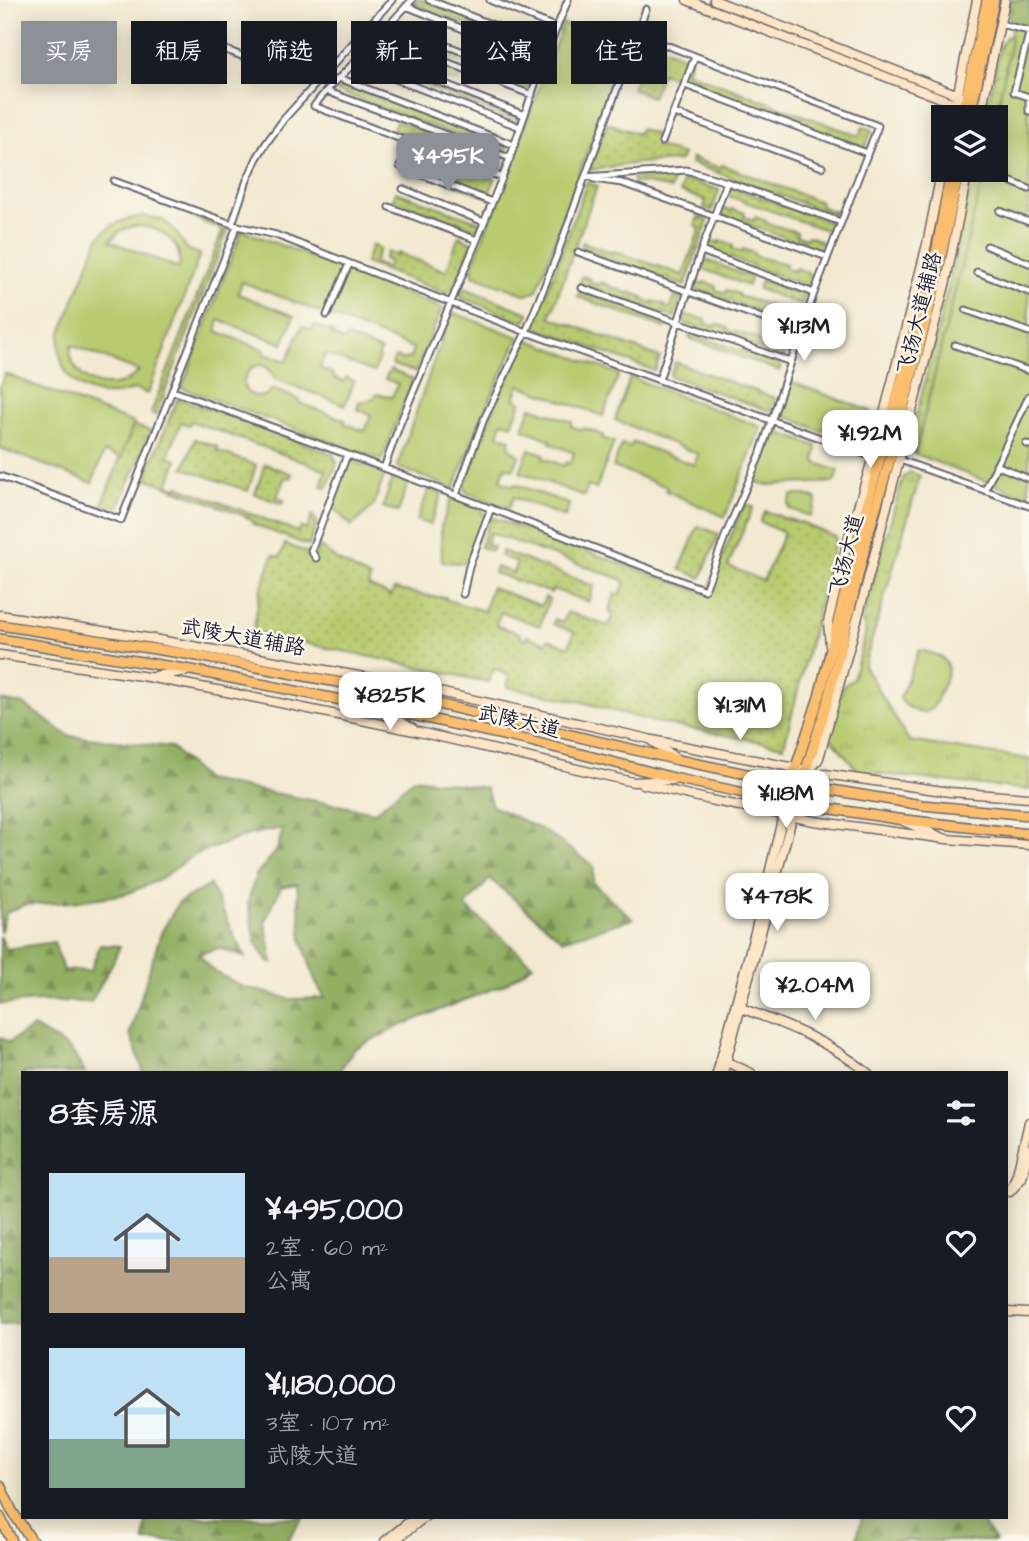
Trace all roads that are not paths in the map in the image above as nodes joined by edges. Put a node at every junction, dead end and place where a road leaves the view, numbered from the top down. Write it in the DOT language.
graph roads {
  1 [pos="391,0"];
  2 [pos="412,0"];
  3 [pos="429,0"];
  4 [pos="490,0"];
  5 [pos="568,0"];
  6 [pos="687,0"];
  7 [pos="714,0"];
  8 [pos="1005,0"];
  9 [pos="986,1"];
  10 [pos="406,6"];
  11 [pos="646,9"];
  12 [pos="393,21"];
  13 [pos="483,21"];
  14 [pos="540,21"];
  15 [pos="642,21"];
  16 [pos="1000,24"];
  17 [pos="461,28"];
  18 [pos="557,28"];
  19 [pos="1029,32"];
  20 [pos="998,36"];
  21 [pos="667,46"];
  22 [pos="695,57"];
  23 [pos="337,60"];
  24 [pos="447,62"];
  25 [pos="351,66"];
  26 [pos="981,67"];
  27 [pos="339,78"];
  28 [pos="316,84"];
  29 [pos="408,84"];
  30 [pos="445,84"];
  31 [pos="536,84"];
  32 [pos="618,84"];
  33 [pos="685,85"];
  34 [pos="326,91"];
  35 [pos="532,94"];
  36 [pos="1029,100"];
  37 [pos="960,101"];
  38 [pos="958,105"];
  39 [pos="960,105"];
  40 [pos="973,105"];
  41 [pos="983,105"];
  42 [pos="1029,111"];
  43 [pos="674,113"];
  44 [pos="524,115"];
  45 [pos="520,127"];
  46 [pos="662,142"];
  47 [pos="514,145"];
  48 [pos="867,153"];
  49 [pos="509,158"];
  50 [pos="400,166"];
  51 [pos="822,167"];
  52 [pos="501,177"];
  53 [pos="584,177"];
  54 [pos="114,181"];
  55 [pos="727,182"];
  56 [pos="939,182"];
  57 [pos="944,182"];
  58 [pos="949,182"];
  59 [pos="955,182"];
  60 [pos="966,182"];
  61 [pos="1012,183"];
  62 [pos="402,189"];
  63 [pos="1029,189"];
  64 [pos="953,193"];
  65 [pos="937,194"];
  66 [pos="492,201"];
  67 [pos="389,207"];
  68 [pos="1000,211"];
  69 [pos="714,216"];
  70 [pos="484,222"];
  71 [pos="841,222"];
  72 [pos="1029,222"];
  73 [pos="234,225"];
  74 [pos="957,226"];
  75 [pos="477,240"];
  76 [pos="987,246"];
  77 [pos="701,251"];
  78 [pos="578,252"];
  79 [pos="827,257"];
  80 [pos="1029,263"];
  81 [pos="349,264"];
  82 [pos="977,272"];
  83 [pos="582,288"];
  84 [pos="688,291"];
  85 [pos="1029,292"];
  86 [pos="814,293"];
  87 [pos="450,303"];
  88 [pos="966,310"];
  89 [pos="327,315"];
  90 [pos="678,323"];
  91 [pos="526,332"];
  92 [pos="801,332"];
  93 [pos="1029,332"];
  94 [pos="955,345"];
  95 [pos="899,354"];
  96 [pos="791,362"];
  97 [pos="1029,371"];
  98 [pos="659,380"];
  99 [pos="920,382"];
  100 [pos="901,384"];
  101 [pos="173,391"];
  102 [pos="1029,396"];
  103 [pos="1027,408"];
  104 [pos="902,412"];
  105 [pos="771,421"];
  106 [pos="347,454"];
  107 [pos="886,459"];
  108 [pos="996,465"];
  109 [pos="384,468"];
  110 [pos="0,476"];
  111 [pos="1029,479"];
  112 [pos="985,490"];
  113 [pos="456,495"];
  114 [pos="1029,506"];
  115 [pos="491,508"];
  116 [pos="865,513"];
  117 [pos="848,540"];
  118 [pos="316,558"];
  119 [pos="463,594"];
  120 [pos="0,615"];
  121 [pos="0,625"];
  122 [pos="149,638"];
  123 [pos="0,639"];
  124 [pos="187,653"];
  125 [pos="831,654"];
  126 [pos="0,655"];
  127 [pos="191,670"];
  128 [pos="148,677"];
  129 [pos="403,684"];
  130 [pos="369,688"];
  131 [pos="376,707"];
  132 [pos="419,732"];
  133 [pos="649,739"];
  134 [pos="678,760"];
  135 [pos="804,770"];
  136 [pos="825,774"];
  137 [pos="678,779"];
  138 [pos="633,782"];
  139 [pos="796,783"];
  140 [pos="1029,799"];
  141 [pos="792,803"];
  142 [pos="1029,815"];
  143 [pos="788,816"];
  144 [pos="897,819"];
  145 [pos="1029,834"];
  146 [pos="946,839"];
  147 [pos="1029,845"];
  148 [pos="741,1009"];
  149 [pos="727,1062"];
  150 [pos="718,1071"];
  151 [pos="724,1071"];
  152 [pos="747,1071"];
  153 [pos="865,1071"];
  154 [pos="1029,1122"];
  155 [pos="1029,1149"];
  156 [pos="1008,1191"];
  157 [pos="1008,1312"];
  158 [pos="1029,1313"];
  159 [pos="0,1485"];
  160 [pos="0,1517"];
  161 [pos="412,1519"];
  162 [pos="422,1519"];
  163 [pos="26,1531"];
  164 [pos="10,1539"];
  165 [pos="32,1541"];
  166 [pos="39,1541"];
  167 [pos="385,1541"];
  168 [pos="394,1541"];
  1 -- 23 [label="street"];
  2 -- 10 [label="street"];
  3 -- 13 [label="street"];
  4 -- 14 [label="street"];
  5 -- 18 [label="street"];
  6 -- 37 [label="street"];
  7 -- 37 [label="street"];
  8 -- 16 [label="street"];
  9 -- 26 [label="main road"];
  9 -- 37 [label="main road"];
  10 -- 12 [label="street"];
  10 -- 17 [label="street"];
  11 -- 15 [label="street"];
  16 -- 19 [label="street"];
  16 -- 20 [label="street"];
  19 -- 36 [label="street"];
  20 -- 26 [label="street"];
  20 -- 41 [label="street"];
  21 -- 22 [label="street"];
  22 -- 33 [label="street"];
  22 -- 48 [label="street"];
  24 -- 35 [label="street"];
  25 -- 27 [label="street"];
  26 -- 40 [label="main road"];
  27 -- 34 [label="street"];
  27 -- 47 [label="street"];
  28 -- 73 [label="street"];
  29 -- 45 [label="street"];
  30 -- 44 [label="street"];
  31 -- 35 [label="street"];
  32 -- 53 [label="street"];
  33 -- 43 [label="street"];
  33 -- 48 [label="street"];
  34 -- 49 [label="street"];
  34 -- 52 [label="street"];
  35 -- 44 [label="street"];
  36 -- 42 [label="street"];
  37 -- 38 [label="street"];
  37 -- 39 [label="main road"];
  43 -- 46 [label="street"];
  43 -- 51 [label="street"];
  44 -- 45 [label="street"];
  45 -- 47 [label="street"];
  47 -- 49 [label="street"];
  48 -- 71 [label="street"];
  49 -- 52 [label="street"];
  50 -- 66 [label="street"];
  52 -- 66 [label="street"];
  53 -- 55 [label="street"];
  53 -- 69 [label="street"];
  53 -- 91 [label="street"];
  54 -- 73 [label="street"];
  55 -- 69 [label="street"];
  55 -- 71 [label="street"];
  56 -- 65 [label="street, 飞扬大道辅路"];
  57 -- 65 [label="street"];
  58 -- 100 [label="main road, 飞扬大道"];
  59 -- 64 [label="main road, 飞扬大道"];
  60 -- 74 [label="street, 飞扬大道辅路"];
  61 -- 63 [label="street"];
  62 -- 70 [label="street"];
  64 -- 74 [label="street"];
  64 -- 104 [label="main road, 飞扬大道"];
  65 -- 95 [label="street, 飞扬大道辅路"];
  66 -- 70 [label="street"];
  67 -- 75 [label="street"];
  68 -- 72 [label="street"];
  69 -- 77 [label="street"];
  69 -- 79 [label="street"];
  70 -- 75 [label="street"];
  71 -- 79 [label="street"];
  73 -- 81 [label="street"];
  73 -- 101 [label="street"];
  74 -- 99 [label="street, 飞扬大道辅路"];
  75 -- 87 [label="street"];
  76 -- 80 [label="street"];
  77 -- 84 [label="street"];
  77 -- 86 [label="street"];
  78 -- 84 [label="street"];
  79 -- 86 [label="street"];
  81 -- 87 [label="street"];
  81 -- 89 [label="street"];
  82 -- 85 [label="street"];
  83 -- 90 [label="street"];
  84 -- 90 [label="street"];
  84 -- 92 [label="street"];
  86 -- 92 [label="street"];
  87 -- 91 [label="street"];
  87 -- 109 [label="street"];
  88 -- 93 [label="street"];
  90 -- 96 [label="street"];
  90 -- 98 [label="street"];
  91 -- 98 [label="street"];
  91 -- 113 [label="street"];
  92 -- 96 [label="street"];
  94 -- 97 [label="street"];
  95 -- 100 [label="street"];
  95 -- 107 [label="street, 飞扬大道辅路"];
  96 -- 105 [label="street"];
  98 -- 105 [label="street"];
  99 -- 104 [label="street"];
  99 -- 107 [label="street, 飞扬大道辅路"];
  100 -- 107 [label="main road, 飞扬大道"];
  101 -- 106 [label="street"];
  101 -- 110 [label="street"];
  102 -- 103 [label="street"];
  103 -- 108 [label="street"];
  104 -- 107 [label="main road, 飞扬大道"];
  105 -- 107 [label="street"];
  105 -- 115 [label="street"];
  106 -- 109 [label="street"];
  106 -- 118 [label="street"];
  107 -- 112 [label="street"];
  107 -- 116 [label="main road, 飞扬大道"];
  107 -- 117 [label="street, 飞扬大道辅路"];
  107 -- 135 [label="main road, 飞扬大道"];
  108 -- 111 [label="street"];
  108 -- 112 [label="street"];
  109 -- 113 [label="street"];
  112 -- 114 [label="street"];
  113 -- 115 [label="street"];
  115 -- 119 [label="street"];
  116 -- 117 [label="street"];
  116 -- 125 [label="main road, 飞扬大道"];
  117 -- 125 [label="street, 飞扬大道辅路"];
  120 -- 122 [label="street, 武陵大道辅路"];
  121 -- 124 [label="main road, 武陵大道"];
  122 -- 124 [label="street"];
  122 -- 129 [label="street, 武陵大道辅路"];
  123 -- 127 [label="main road, 武陵大道"];
  124 -- 130 [label="main road, 武陵大道"];
  125 -- 135 [label="main road, 飞扬大道"];
  126 -- 128 [label="street"];
  127 -- 128 [label="street"];
  127 -- 131 [label="main road, 武陵大道"];
  128 -- 132 [label="street"];
  129 -- 130 [label="street"];
  129 -- 133 [label="street, 武陵大道辅路"];
  130 -- 134 [label="main road, 武陵大道"];
  131 -- 132 [label="street"];
  131 -- 137 [label="main road, 武陵大道"];
  132 -- 138 [label="street"];
  133 -- 134 [label="street, 武陵大道辅路"];
  133 -- 135 [label="street"];
  134 -- 139 [label="main road, 武陵大道"];
  135 -- 136 [label="street"];
  135 -- 139 [label="main road, 飞扬大道"];
  136 -- 139 [label="street"];
  136 -- 140 [label="street"];
  137 -- 138 [label="street"];
  137 -- 141 [label="main road, 武陵大道"];
  138 -- 143 [label="street"];
  139 -- 141 [label="street"];
  139 -- 142 [label="main road, 武陵大道"];
  141 -- 143 [label="street"];
  141 -- 144 [label="main road, 武陵大道"];
  143 -- 146 [label="street"];
  143 -- 148 [label="street"];
  143 -- 150 [label="street"];
  144 -- 145 [label="main road, 武陵大道"];
  144 -- 146 [label="street"];
  146 -- 147 [label="street"];
  148 -- 149 [label="street"];
  148 -- 153 [label="street"];
  149 -- 151 [label="street"];
  149 -- 152 [label="street"];
  154 -- 156 [label="street"];
  155 -- 156 [label="street"];
  157 -- 158 [label="street"];
  159 -- 163 [label="main road"];
  160 -- 164 [label="main road"];
  161 -- 167 [label="street"];
  162 -- 168 [label="street"];
  163 -- 165 [label="main road"];
  163 -- 166 [label="street"];
}
